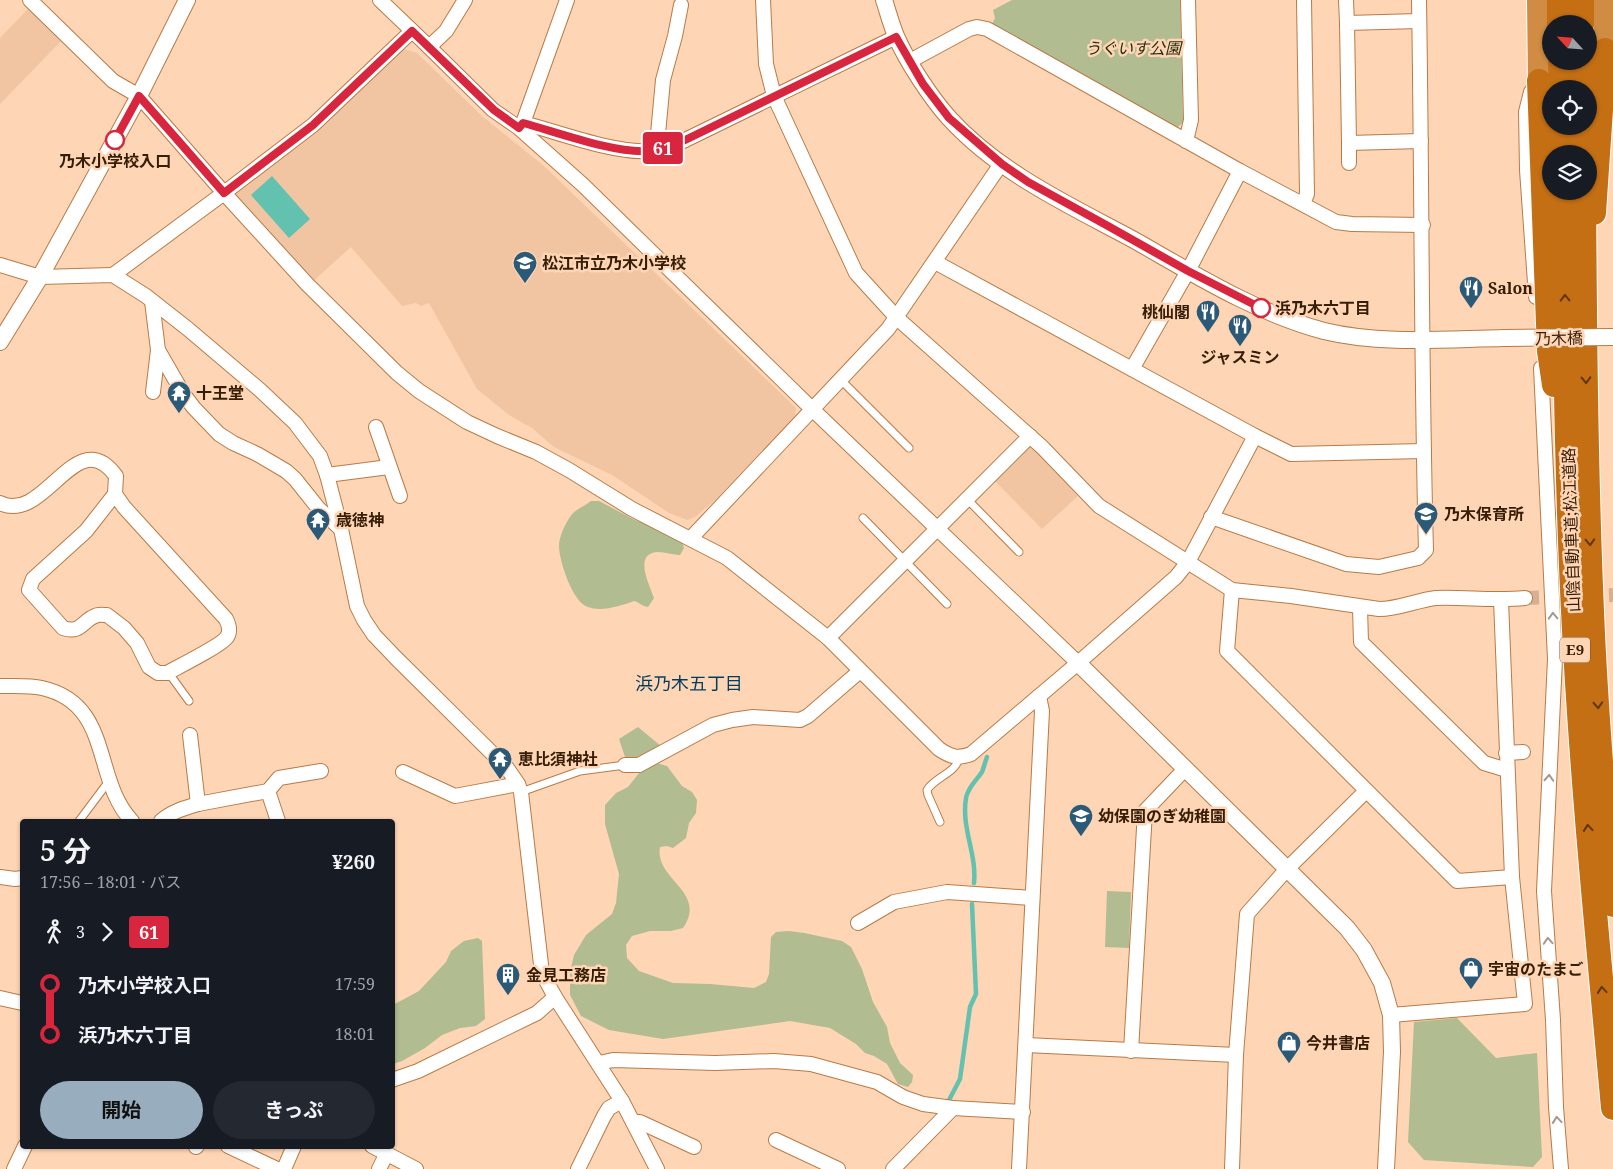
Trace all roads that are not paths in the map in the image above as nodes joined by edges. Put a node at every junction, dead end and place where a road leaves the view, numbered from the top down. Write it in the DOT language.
graph roads {
  1 [pos="30,0"];
  2 [pos="187,0"];
  3 [pos="380,0"];
  4 [pos="465,0"];
  5 [pos="567,0"];
  6 [pos="763,0"];
  7 [pos="884,0"];
  8 [pos="1188,0"];
  9 [pos="1304,0"];
  10 [pos="1346,0"];
  11 [pos="1419,0"];
  12 [pos="1538,0"];
  13 [pos="1559,0"];
  14 [pos="1582,0"];
  15 [pos="1604,0"];
  16 [pos="680,5"];
  17 [pos="1559,15"];
  18 [pos="1582,15"];
  19 [pos="1419,22"];
  20 [pos="1347,24"];
  21 [pos="412,31"];
  22 [pos="896,37"];
  23 [pos="429,47"];
  24 [pos="1606,50"];
  25 [pos="910,61"];
  26 [pos="1549,80"];
  27 [pos="1542,88"];
  28 [pos="139,96"];
  29 [pos="774,96"];
  30 [pos="1613,112"];
  31 [pos="521,125"];
  32 [pos="1550,135"];
  33 [pos="1186,141"];
  34 [pos="1421,141"];
  35 [pos="1349,143"];
  36 [pos="663,148"];
  37 [pos="1350,163"];
  38 [pos="1002,164"];
  39 [pos="1240,171"];
  40 [pos="224,193"];
  41 [pos="1563,200"];
  42 [pos="1584,200"];
  43 [pos="1302,204"];
  44 [pos="1423,225"];
  45 [pos="935,262"];
  46 [pos="0,265"];
  47 [pos="1188,271"];
  48 [pos="113,275"];
  49 [pos="40,277"];
  50 [pos="152,301"];
  51 [pos="897,318"];
  52 [pos="1613,337"];
  53 [pos="1423,340"];
  54 [pos="0,342"];
  55 [pos="158,350"];
  56 [pos="1585,351"];
  57 [pos="1132,368"];
  58 [pos="840,379"];
  59 [pos="153,392"];
  60 [pos="812,408"];
  61 [pos="376,427"];
  62 [pos="1030,436"];
  63 [pos="1255,436"];
  64 [pos="909,448"];
  65 [pos="1424,451"];
  66 [pos="390,467"];
  67 [pos="327,475"];
  68 [pos="1569,486"];
  69 [pos="114,494"];
  70 [pos="400,496"];
  71 [pos="966,500"];
  72 [pos="0,503"];
  73 [pos="1211,517"];
  74 [pos="863,518"];
  75 [pos="938,528"];
  76 [pos="341,529"];
  77 [pos="691,538"];
  78 [pos="1019,552"];
  79 [pos="905,561"];
  80 [pos="1188,562"];
  81 [pos="1232,590"];
  82 [pos="1525,598"];
  83 [pos="1500,600"];
  84 [pos="946,604"];
  85 [pos="1360,607"];
  86 [pos="828,638"];
  87 [pos="1078,664"];
  88 [pos="860,670"];
  89 [pos="168,672"];
  90 [pos="0,686"];
  91 [pos="1039,696"];
  92 [pos="189,701"];
  93 [pos="190,735"];
  94 [pos="1523,752"];
  95 [pos="1506,753"];
  96 [pos="959,758"];
  97 [pos="626,766"];
  98 [pos="1185,768"];
  99 [pos="1507,770"];
  100 [pos="321,771"];
  101 [pos="402,772"];
  102 [pos="109,781"];
  103 [pos="520,788"];
  104 [pos="268,791"];
  105 [pos="1366,791"];
  106 [pos="198,804"];
  107 [pos="80,819"];
  108 [pos="131,819"];
  109 [pos="163,819"];
  110 [pos="277,819"];
  111 [pos="940,822"];
  112 [pos="1287,870"];
  113 [pos="0,877"];
  114 [pos="1512,877"];
  115 [pos="20,878"];
  116 [pos="1032,898"];
  117 [pos="1613,904"];
  118 [pos="858,923"];
  119 [pos="555,997"];
  120 [pos="0,998"];
  121 [pos="20,1003"];
  122 [pos="1391,1015"];
  123 [pos="1026,1045"];
  124 [pos="1131,1051"];
  125 [pos="1236,1055"];
  126 [pos="599,1064"];
  127 [pos="395,1079"];
  128 [pos="622,1101"];
  129 [pos="953,1108"];
  130 [pos="1613,1108"];
  131 [pos="1023,1112"];
  132 [pos="633,1122"];
  133 [pos="776,1140"];
  134 [pos="694,1147"];
  135 [pos="24,1149"];
  136 [pos="234,1149"];
  137 [pos="293,1149"];
  138 [pos="377,1149"];
  139 [pos="386,1155"];
  140 [pos="14,1169"];
  141 [pos="277,1169"];
  142 [pos="284,1169"];
  143 [pos="379,1169"];
  144 [pos="416,1169"];
  145 [pos="578,1169"];
  146 [pos="658,1169"];
  147 [pos="838,1169"];
  148 [pos="893,1169"];
  149 [pos="1019,1169"];
  150 [pos="1232,1169"];
  151 [pos="1386,1169"];
  152 [pos="1560,1169"];
  1 -- 28 [label="street"];
  2 -- 28 [label="street"];
  3 -- 21 [label="street"];
  4 -- 23 [label="street"];
  5 -- 31 [label="street"];
  6 -- 29 [label="street"];
  7 -- 22 [label="street, 乃木橋"];
  8 -- 33 [label="street"];
  9 -- 43 [label="street"];
  10 -- 20 [label="street"];
  11 -- 19 [label="street"];
  12 -- 26 [label="highway"];
  13 -- 17 [label="highway"];
  14 -- 18 [label="highway"];
  15 -- 24 [label="highway"];
  16 -- 36 [label="street"];
  19 -- 20 [label="street"];
  19 -- 34 [label="street"];
  20 -- 35 [label="street"];
  21 -- 23 [label="street"];
  21 -- 40 [label="street"];
  22 -- 25 [label="street, 乃木橋"];
  22 -- 29 [label="street"];
  23 -- 31 [label="street"];
  24 -- 30 [label="street"];
  24 -- 56 [label="highway"];
  25 -- 33 [label="street"];
  25 -- 38 [label="street, 乃木橋"];
  152 -- 27 [label="street, one-way"];
  28 -- 40 [label="street"];
  28 -- 49 [label="street"];
  29 -- 36 [label="street"];
  29 -- 51 [label="street"];
  31 -- 36 [label="street"];
  31 -- 60 [label="street"];
  32 -- 68 [label="highway"];
  33 -- 39 [label="street"];
  34 -- 35 [label="street"];
  34 -- 44 [label="street"];
  35 -- 37 [label="street"];
  38 -- 45 [label="street"];
  38 -- 47 [label="street, 乃木橋"];
  39 -- 43 [label="street"];
  39 -- 47 [label="street"];
  40 -- 48 [label="street"];
  40 -- 77 [label="street"];
  68 -- 41 [label="highway, 山陰自動車道;松江道路 / E9, one-way"];
  42 -- 56 [label="highway, 山陰自動車道;松江道路 / E9"];
  43 -- 44 [label="street"];
  44 -- 53 [label="street"];
  45 -- 51 [label="street"];
  45 -- 57 [label="street"];
  46 -- 49 [label="street"];
  47 -- 53 [label="street, 乃木橋"];
  47 -- 57 [label="street"];
  48 -- 49 [label="street"];
  48 -- 50 [label="street"];
  49 -- 54 [label="street"];
  50 -- 55 [label="street"];
  50 -- 67 [label="street"];
  51 -- 58 [label="street"];
  51 -- 62 [label="street"];
  52 -- 53 [label="street, 乃木橋, bridge"];
  53 -- 65 [label="street"];
  55 -- 59 [label="street"];
  55 -- 76 [label="street"];
  56 -- 117 [label="highway, 山陰自動車道;松江道路 / E9, one-way"];
  57 -- 63 [label="street"];
  58 -- 60 [label="street"];
  58 -- 64 [label="lane"];
  60 -- 75 [label="street"];
  60 -- 77 [label="street"];
  61 -- 66 [label="street"];
  62 -- 71 [label="street"];
  62 -- 80 [label="street"];
  63 -- 65 [label="street"];
  63 -- 73 [label="street"];
  65 -- 73 [label="street"];
  66 -- 67 [label="street"];
  66 -- 70 [label="street"];
  67 -- 76 [label="street"];
  130 -- 68 [label="highway, 山陰自動車道;松江道路 / E9, one-way"];
  69 -- 72 [label="street"];
  69 -- 89 [label="street"];
  69 -- 89 [label="street"];
  71 -- 75 [label="street"];
  71 -- 78 [label="lane"];
  73 -- 80 [label="street"];
  74 -- 79 [label="lane"];
  75 -- 79 [label="street"];
  75 -- 87 [label="street"];
  76 -- 103 [label="street"];
  77 -- 86 [label="street"];
  79 -- 84 [label="lane"];
  79 -- 86 [label="street"];
  80 -- 81 [label="street"];
  80 -- 87 [label="street"];
  81 -- 85 [label="street"];
  81 -- 105 [label="street"];
  82 -- 83 [label="street"];
  83 -- 85 [label="street"];
  83 -- 95 [label="street"];
  85 -- 99 [label="street"];
  86 -- 88 [label="street"];
  87 -- 91 [label="street"];
  87 -- 98 [label="street"];
  88 -- 96 [label="street"];
  88 -- 97 [label="street"];
  89 -- 92 [label="lane"];
  90 -- 102 [label="street"];
  91 -- 96 [label="street"];
  91 -- 116 [label="street"];
  93 -- 106 [label="street"];
  94 -- 95 [label="street"];
  95 -- 99 [label="street"];
  96 -- 111 [label="lane"];
  97 -- 103 [label="lane"];
  98 -- 112 [label="street"];
  98 -- 124 [label="street"];
  99 -- 114 [label="street"];
  100 -- 104 [label="street"];
  101 -- 103 [label="street"];
  102 -- 107 [label="lane"];
  102 -- 108 [label="street"];
  103 -- 119 [label="street"];
  104 -- 106 [label="street"];
  104 -- 110 [label="street"];
  105 -- 112 [label="street"];
  105 -- 114 [label="street"];
  106 -- 109 [label="street"];
  112 -- 122 [label="street"];
  112 -- 125 [label="street"];
  113 -- 115 [label="street"];
  114 -- 122 [label="street"];
  116 -- 118 [label="street"];
  116 -- 123 [label="street"];
  119 -- 126 [label="street"];
  119 -- 127 [label="street"];
  120 -- 121 [label="street"];
  122 -- 151 [label="street"];
  123 -- 124 [label="street"];
  123 -- 131 [label="street"];
  124 -- 125 [label="street"];
  125 -- 150 [label="street"];
  126 -- 128 [label="street"];
  126 -- 129 [label="street"];
  128 -- 132 [label="street"];
  128 -- 145 [label="street"];
  129 -- 131 [label="street"];
  129 -- 148 [label="street"];
  131 -- 149 [label="street"];
  132 -- 134 [label="street"];
  132 -- 146 [label="street"];
  133 -- 147 [label="street"];
  135 -- 140 [label="street"];
  136 -- 141 [label="street"];
  137 -- 142 [label="street"];
  138 -- 139 [label="street"];
  139 -- 143 [label="street"];
  139 -- 144 [label="street"];
}
